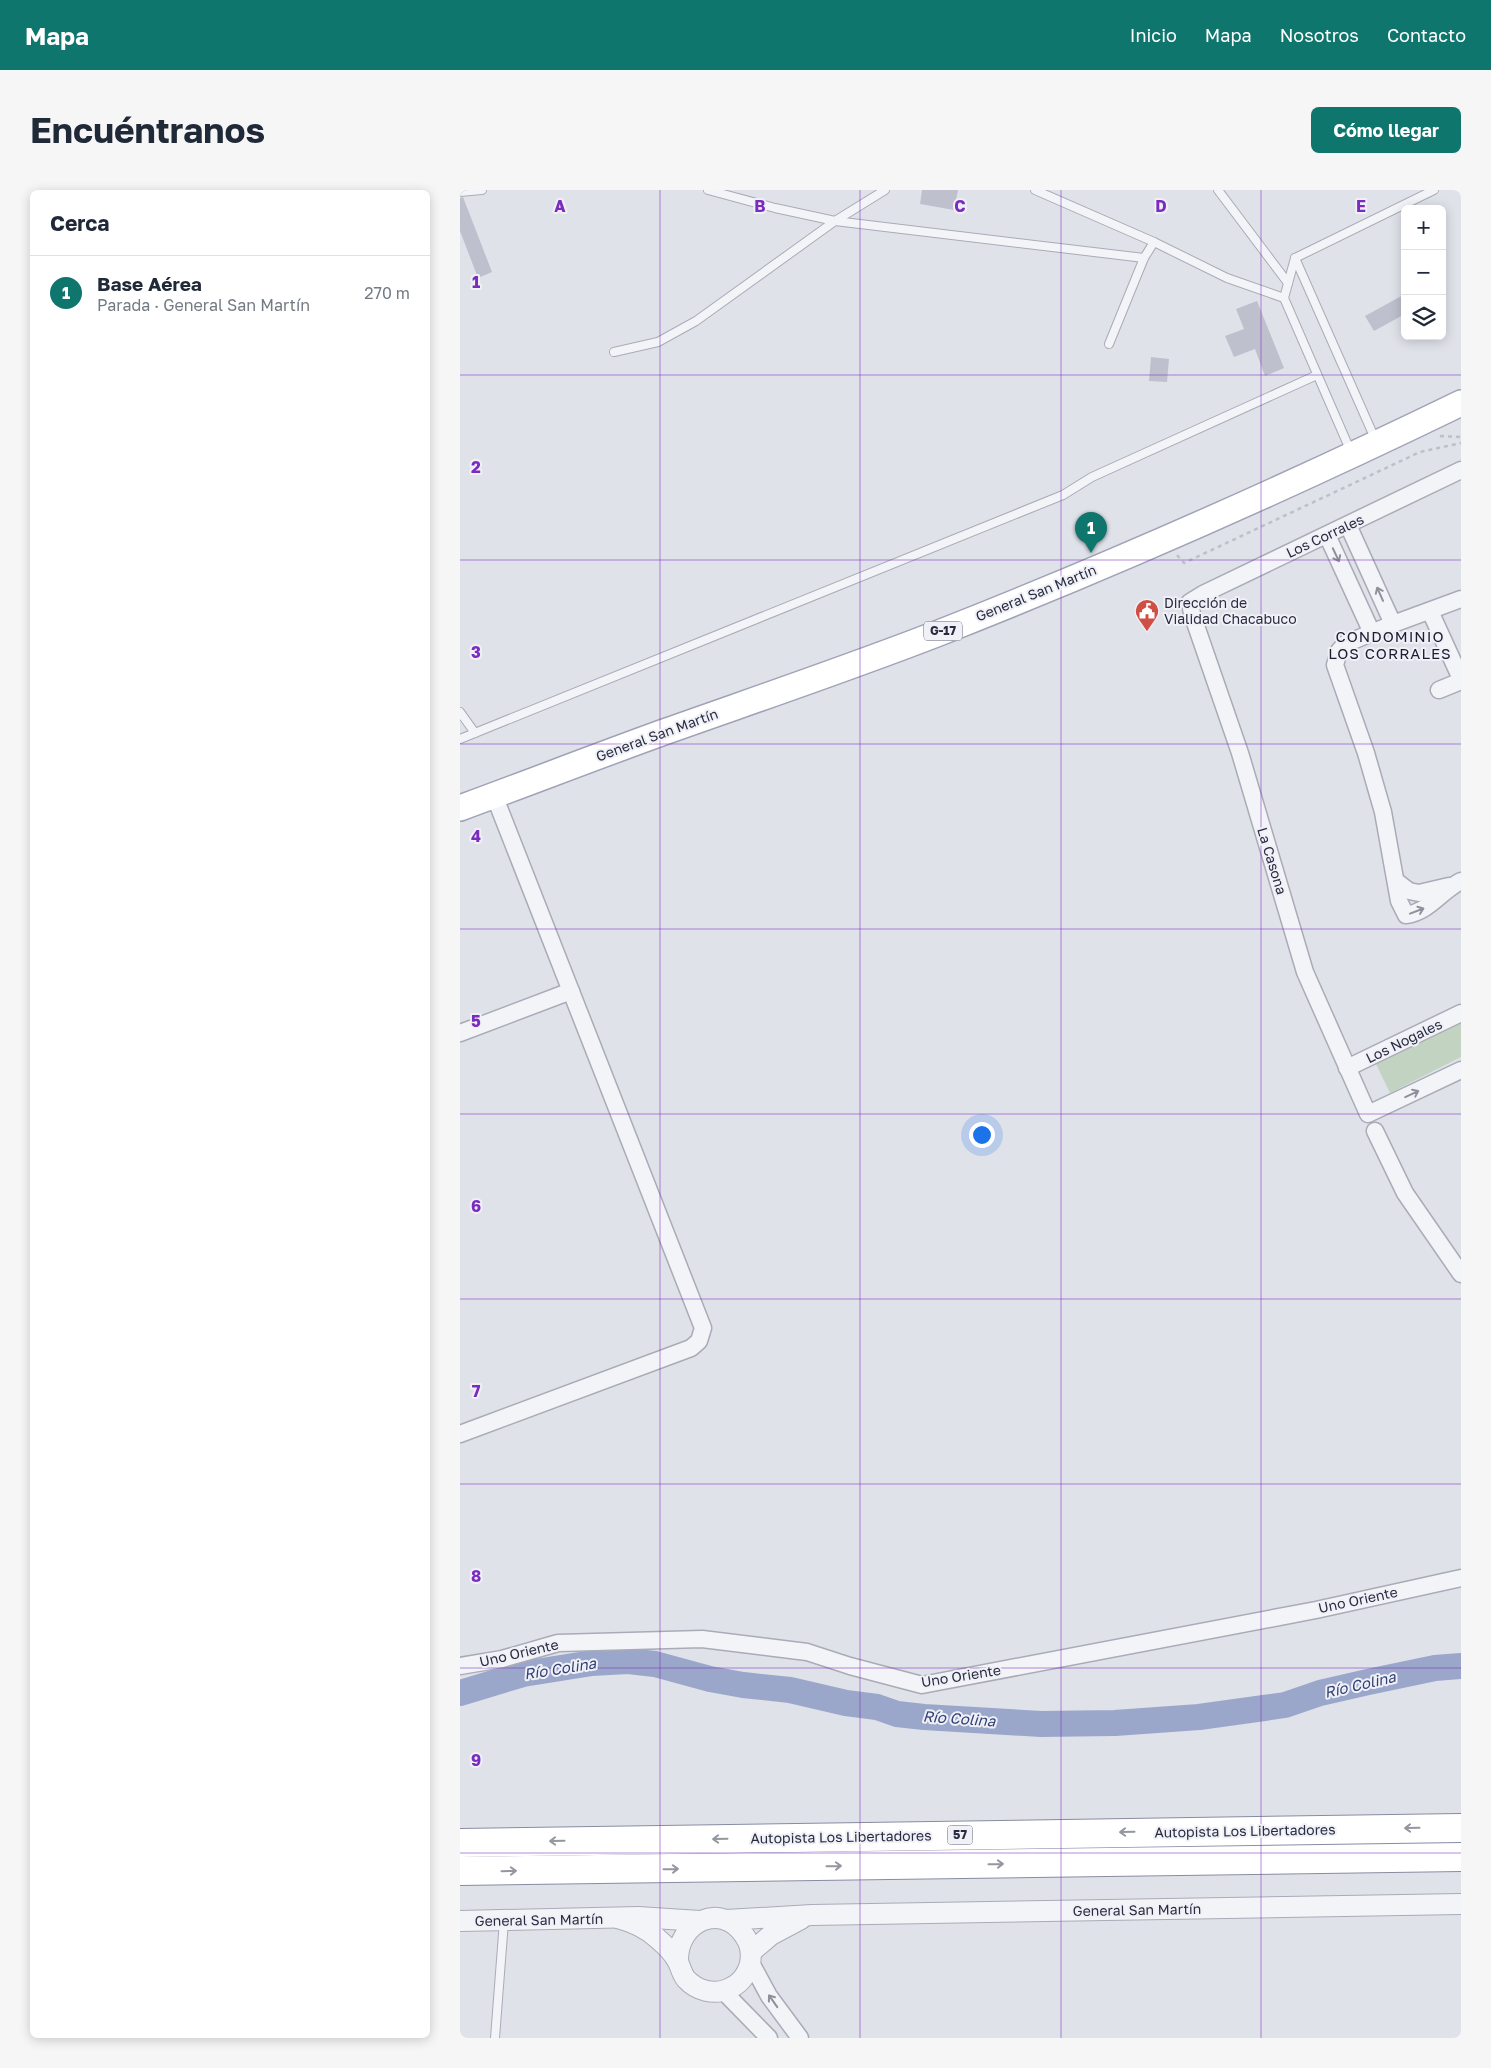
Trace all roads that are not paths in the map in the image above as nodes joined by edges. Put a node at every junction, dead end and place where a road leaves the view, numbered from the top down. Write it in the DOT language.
graph roads {
  1 [pos="482,190"];
  2 [pos="708,190"];
  3 [pos="886,190"];
  4 [pos="1035,190"];
  5 [pos="1218,190"];
  6 [pos="1434,190"];
  7 [pos="460,192"];
  8 [pos="836,221"];
  9 [pos="1154,242"];
  10 [pos="1144,258"];
  11 [pos="1295,258"];
  12 [pos="1288,283"];
  13 [pos="1284,298"];
  14 [pos="1109,344"];
  15 [pos="614,352"];
  16 [pos="1317,375"];
  17 [pos="1461,403"];
  18 [pos="1377,444"];
  19 [pos="1352,456"];
  20 [pos="1461,470"];
  21 [pos="1348,526"];
  22 [pos="1327,535"];
  23 [pos="1461,599"];
  24 [pos="1190,602"];
  25 [pos="1430,611"];
  26 [pos="1393,624"];
  27 [pos="1372,633"];
  28 [pos="1461,680"];
  29 [pos="1439,690"];
  30 [pos="460,712"];
  31 [pos="475,733"];
  32 [pos="460,739"];
  33 [pos="494,795"];
  34 [pos="460,808"];
  35 [pos="1396,880"];
  36 [pos="1459,882"];
  37 [pos="571,991"];
  38 [pos="1461,1013"];
  39 [pos="460,1033"];
  40 [pos="1347,1068"];
  41 [pos="1461,1070"];
  42 [pos="1375,1131"];
  43 [pos="1461,1274"];
  44 [pos="460,1434"];
  45 [pos="1461,1578"];
  46 [pos="460,1666"];
  47 [pos="1461,1828"];
  48 [pos="460,1843"];
  49 [pos="1461,1857"];
  50 [pos="460,1872"];
  51 [pos="1461,1904"];
  52 [pos="812,1915"];
  53 [pos="618,1918"];
  54 [pos="726,1920"];
  55 [pos="460,1921"];
  56 [pos="504,1921"];
  57 [pos="700,1921"];
  58 [pos="750,1956"];
  59 [pos="678,1961"];
  60 [pos="723,1991"];
  61 [pos="494,2038"];
  62 [pos="769,2038"];
  63 [pos="800,2038"];
  1 -- 7 [label="lane"];
  2 -- 8 [label="lane"];
  3 -- 8 [label="lane"];
  4 -- 9 [label="lane"];
  5 -- 12 [label="lane"];
  6 -- 11 [label="lane"];
  8 -- 10 [label="lane"];
  8 -- 15 [label="lane"];
  9 -- 10 [label="lane"];
  9 -- 13 [label="lane"];
  10 -- 14 [label="lane"];
  11 -- 12 [label="lane"];
  11 -- 18 [label="lane"];
  12 -- 13 [label="lane"];
  13 -- 16 [label="lane"];
  16 -- 19 [label="lane"];
  16 -- 31 [label="lane"];
  17 -- 18 [label="main road, General San Martín / G-17"];
  18 -- 19 [label="main road, General San Martín / G-17"];
  19 -- 33 [label="main road, General San Martín / G-17"];
  20 -- 21 [label="street, Los Corrales"];
  21 -- 22 [label="street, Los Corrales"];
  26 -- 21 [label="street, one-way"];
  22 -- 24 [label="street, Los Corrales"];
  22 -- 27 [label="street, one-way"];
  23 -- 25 [label="street"];
  24 -- 40 [label="street, La Casona"];
  25 -- 26 [label="street"];
  25 -- 28 [label="street"];
  26 -- 27 [label="street"];
  27 -- 35 [label="street"];
  28 -- 29 [label="street"];
  30 -- 31 [label="lane"];
  31 -- 32 [label="lane"];
  33 -- 34 [label="main road, General San Martín / G-17"];
  33 -- 37 [label="street"];
  35 -- 36 [label="street"];
  35 -- 36 [label="street, one-way"];
  37 -- 39 [label="street"];
  37 -- 44 [label="street"];
  38 -- 40 [label="street, Los Nogales"];
  40 -- 41 [label="street, La Casona, one-way"];
  42 -- 43 [label="street"];
  45 -- 46 [label="street, Uno Oriente"];
  47 -- 48 [label="highway, Autopista Los Libertadores / 57, one-way"];
  50 -- 49 [label="highway, Autopista Los Libertadores / 57, one-way"];
  51 -- 52 [label="street, General San Martín"];
  52 -- 54 [label="street, General San Martín"];
  52 -- 58 [label="street, General San Martín"];
  53 -- 56 [label="street, General San Martín"];
  53 -- 57 [label="street, General San Martín"];
  53 -- 59 [label="street, General San Martín"];
  54 -- 57 [label="street"];
  54 -- 58 [label="street"];
  55 -- 56 [label="street, General San Martín"];
  56 -- 61 [label="lane"];
  57 -- 59 [label="street"];
  58 -- 60 [label="street"];
  63 -- 58 [label="street, one-way"];
  59 -- 60 [label="street"];
  60 -- 62 [label="street"];
}
